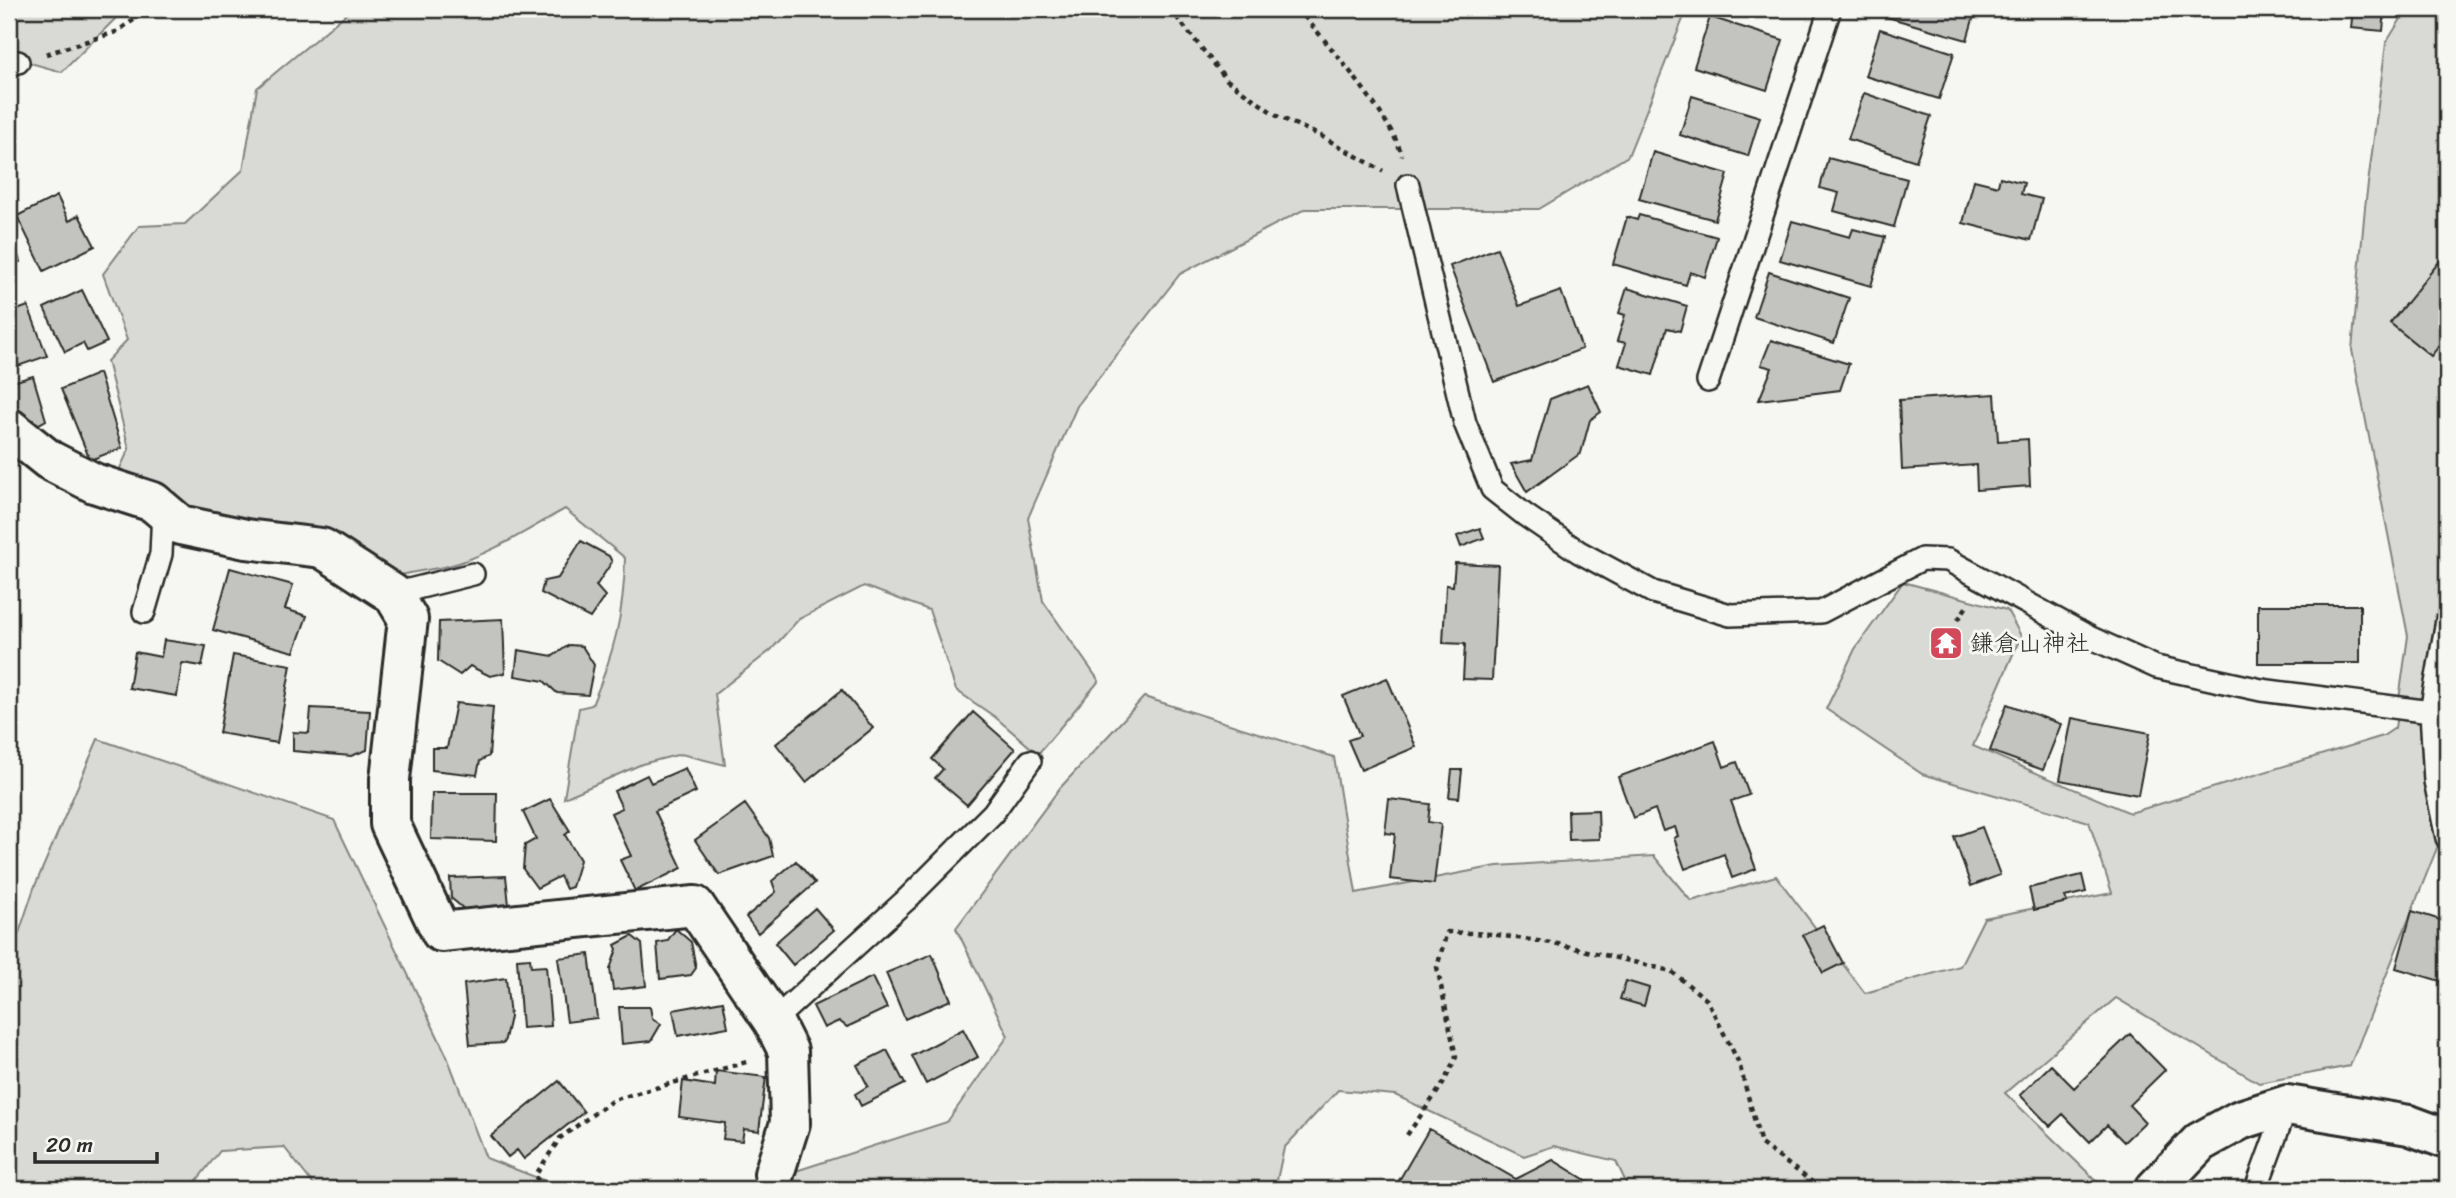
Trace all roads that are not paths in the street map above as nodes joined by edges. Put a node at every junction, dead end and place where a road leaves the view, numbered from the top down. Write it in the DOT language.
graph roads {
  1 [pos="1830,9"];
  2 [pos="1408,186"];
  3 [pos="1709,381"];
  4 [pos="9,428"];
  5 [pos="163,510"];
  6 [pos="474,574"];
  7 [pos="393,594"];
  8 [pos="144,612"];
  9 [pos="2447,620"];
  10 [pos="2431,712"];
  11 [pos="1030,761"];
  12 [pos="2447,838"];
  13 [pos="780,1036"];
  14 [pos="2287,1105"];
  15 [pos="2447,1139"];
  16 [pos="774,1174"];
  17 [pos="2155,1189"];
  18 [pos="2256,1189"];
  1 -- 3 [label="lane"];
  2 -- 10 [label="lane"];
  4 -- 5 [label="street"];
  5 -- 7 [label="street"];
  5 -- 8 [label="lane"];
  6 -- 7 [label="lane"];
  7 -- 13 [label="street"];
  9 -- 10 [label="lane"];
  10 -- 12 [label="lane"];
  11 -- 13 [label="lane"];
  13 -- 16 [label="street"];
  14 -- 15 [label="street"];
  14 -- 17 [label="street"];
  14 -- 18 [label="lane"];
}
